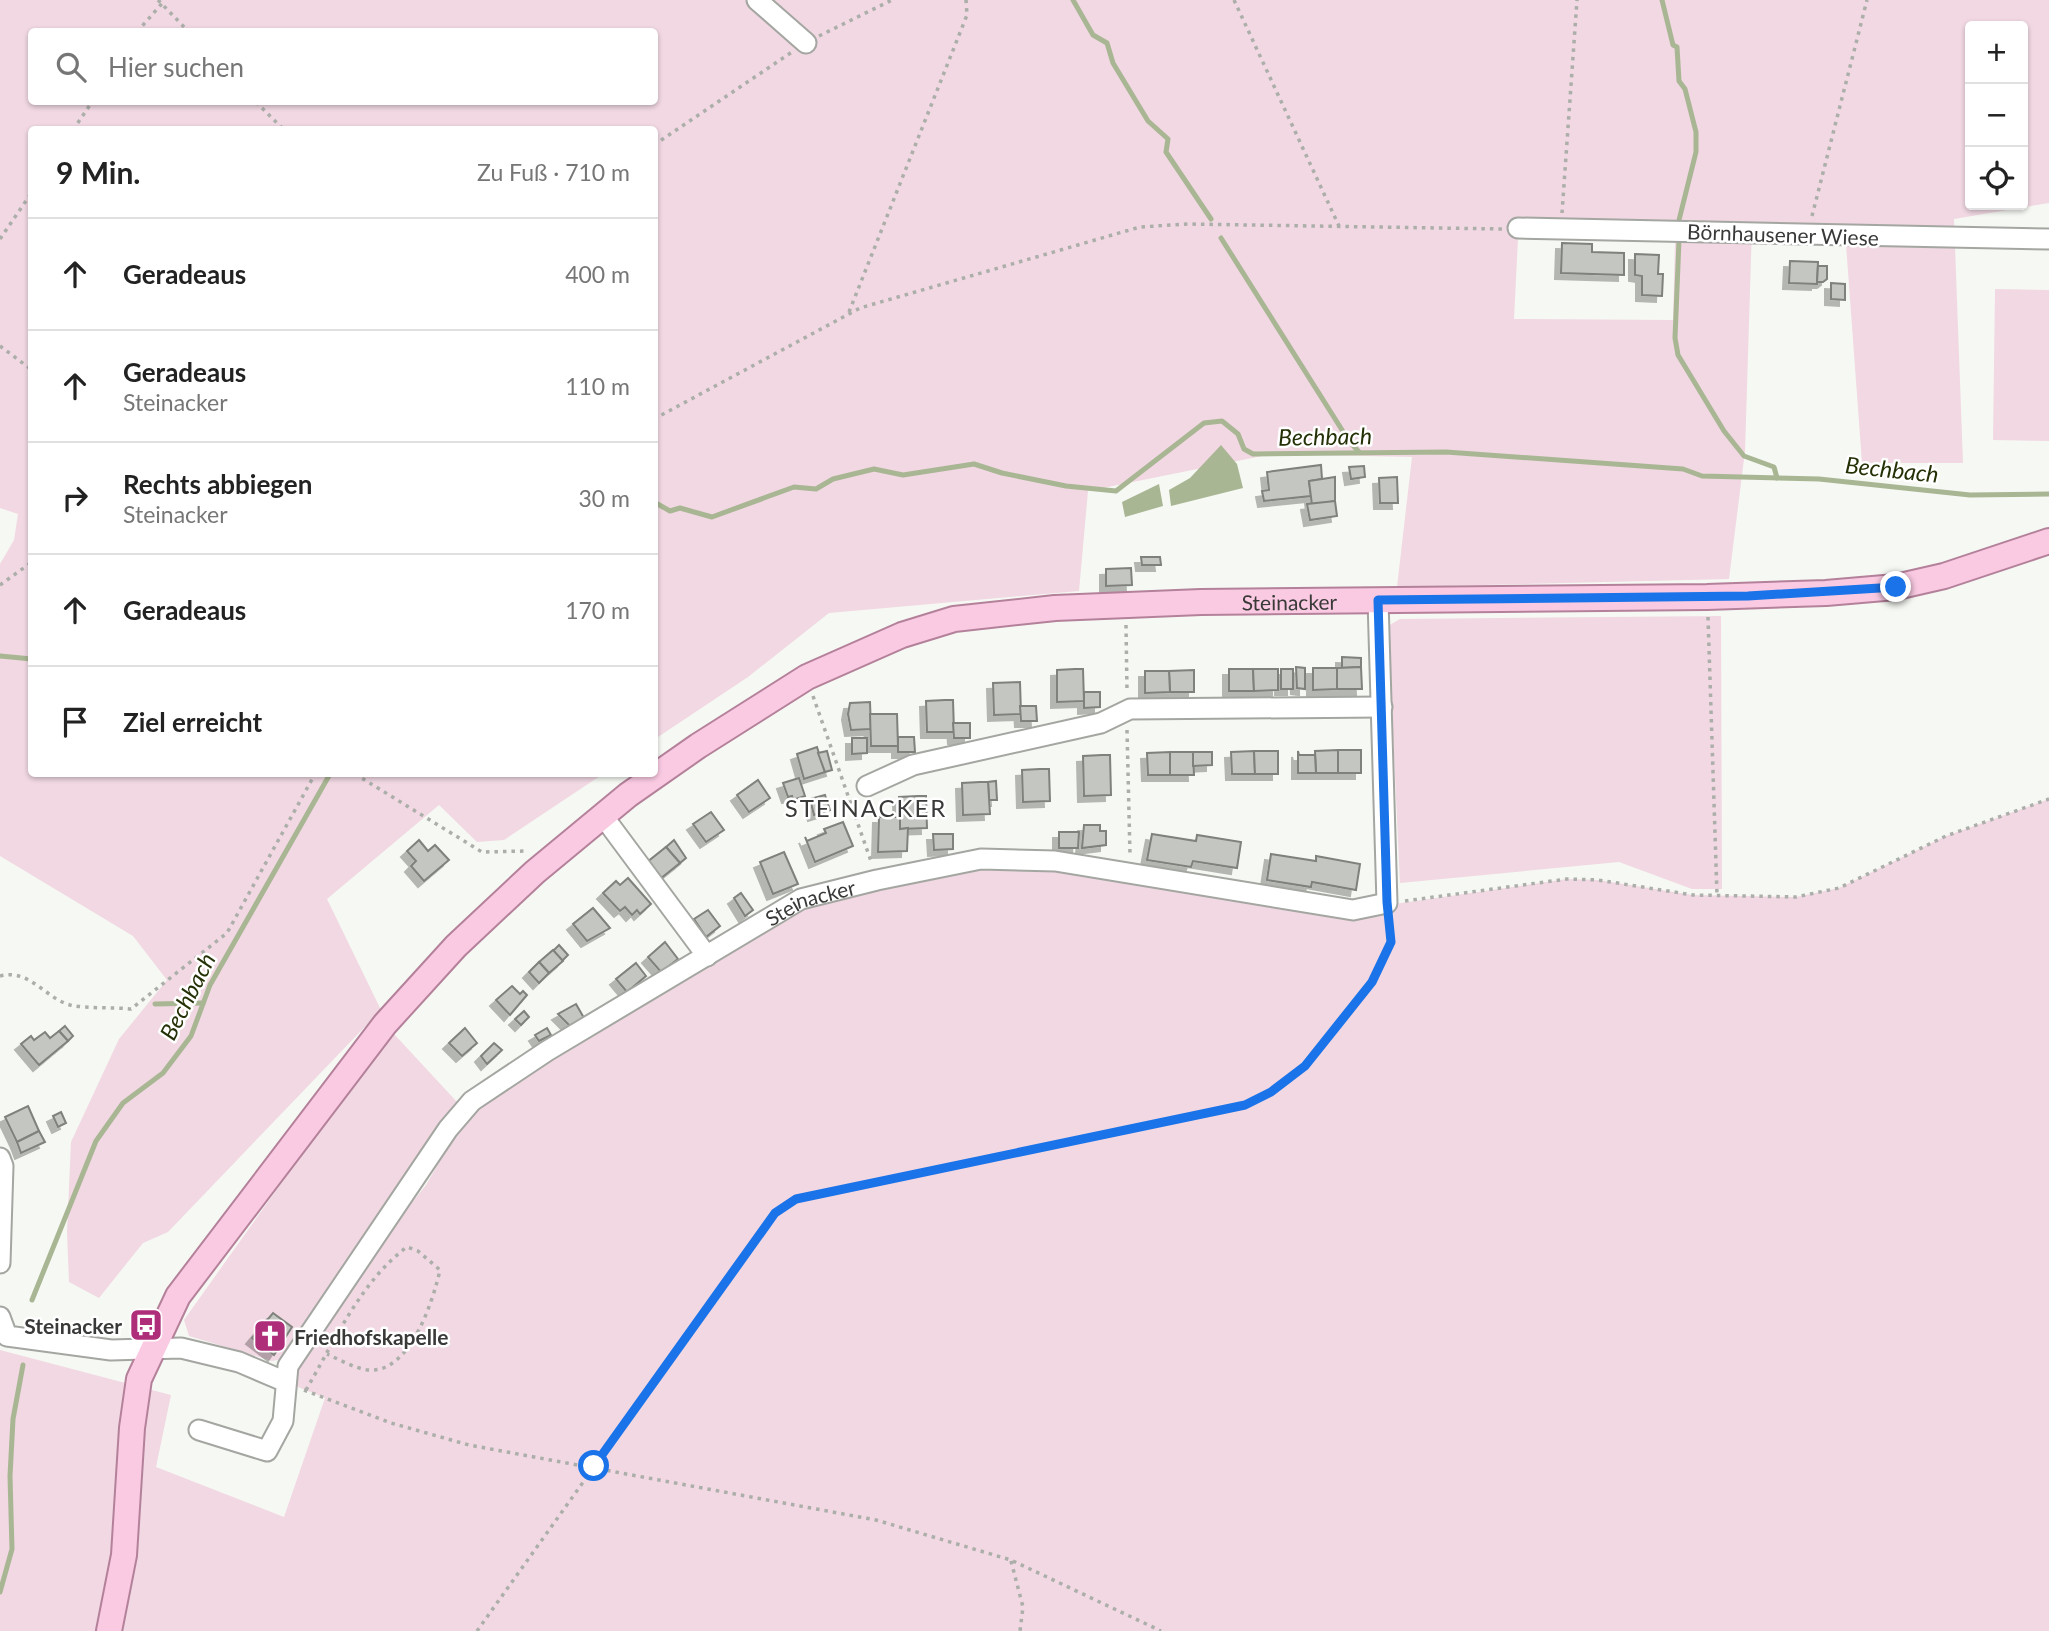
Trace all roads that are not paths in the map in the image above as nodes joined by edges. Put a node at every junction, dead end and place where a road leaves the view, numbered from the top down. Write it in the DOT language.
graph roads {
  1 [pos="757,0"];
  2 [pos="806,43"];
  3 [pos="1517,228"];
  4 [pos="2049,239"];
  5 [pos="2049,541"];
  6 [pos="1378,600"];
  7 [pos="1382,707"];
  8 [pos="658,775"];
  9 [pos="656,777"];
  10 [pos="867,786"];
  11 [pos="603,816"];
  12 [pos="707,956"];
  13 [pos="0,1158"];
  14 [pos="0,1263"];
  15 [pos="0,1317"];
  16 [pos="152,1350"];
  17 [pos="286,1382"];
  18 [pos="199,1430"];
  19 [pos="108,1631"];
  1 -- 2 [label="street"];
  3 -- 4 [label="street, Börnhausener Wiese"];
  5 -- 6 [label="main road, Steinacker"];
  6 -- 7 [label="street"];
  6 -- 8 [label="main road, Steinacker"];
  7 -- 10 [label="street"];
  7 -- 12 [label="street, Steinacker"];
  9 -- 11 [label="main road, Steinacker"];
  11 -- 12 [label="street"];
  11 -- 16 [label="main road, Steinacker"];
  12 -- 17 [label="street, Steinacker"];
  13 -- 14 [label="street"];
  15 -- 16 [label="street"];
  16 -- 17 [label="street"];
  16 -- 19 [label="main road, Steinacker"];
  17 -- 18 [label="street, Steinacker"];
}
